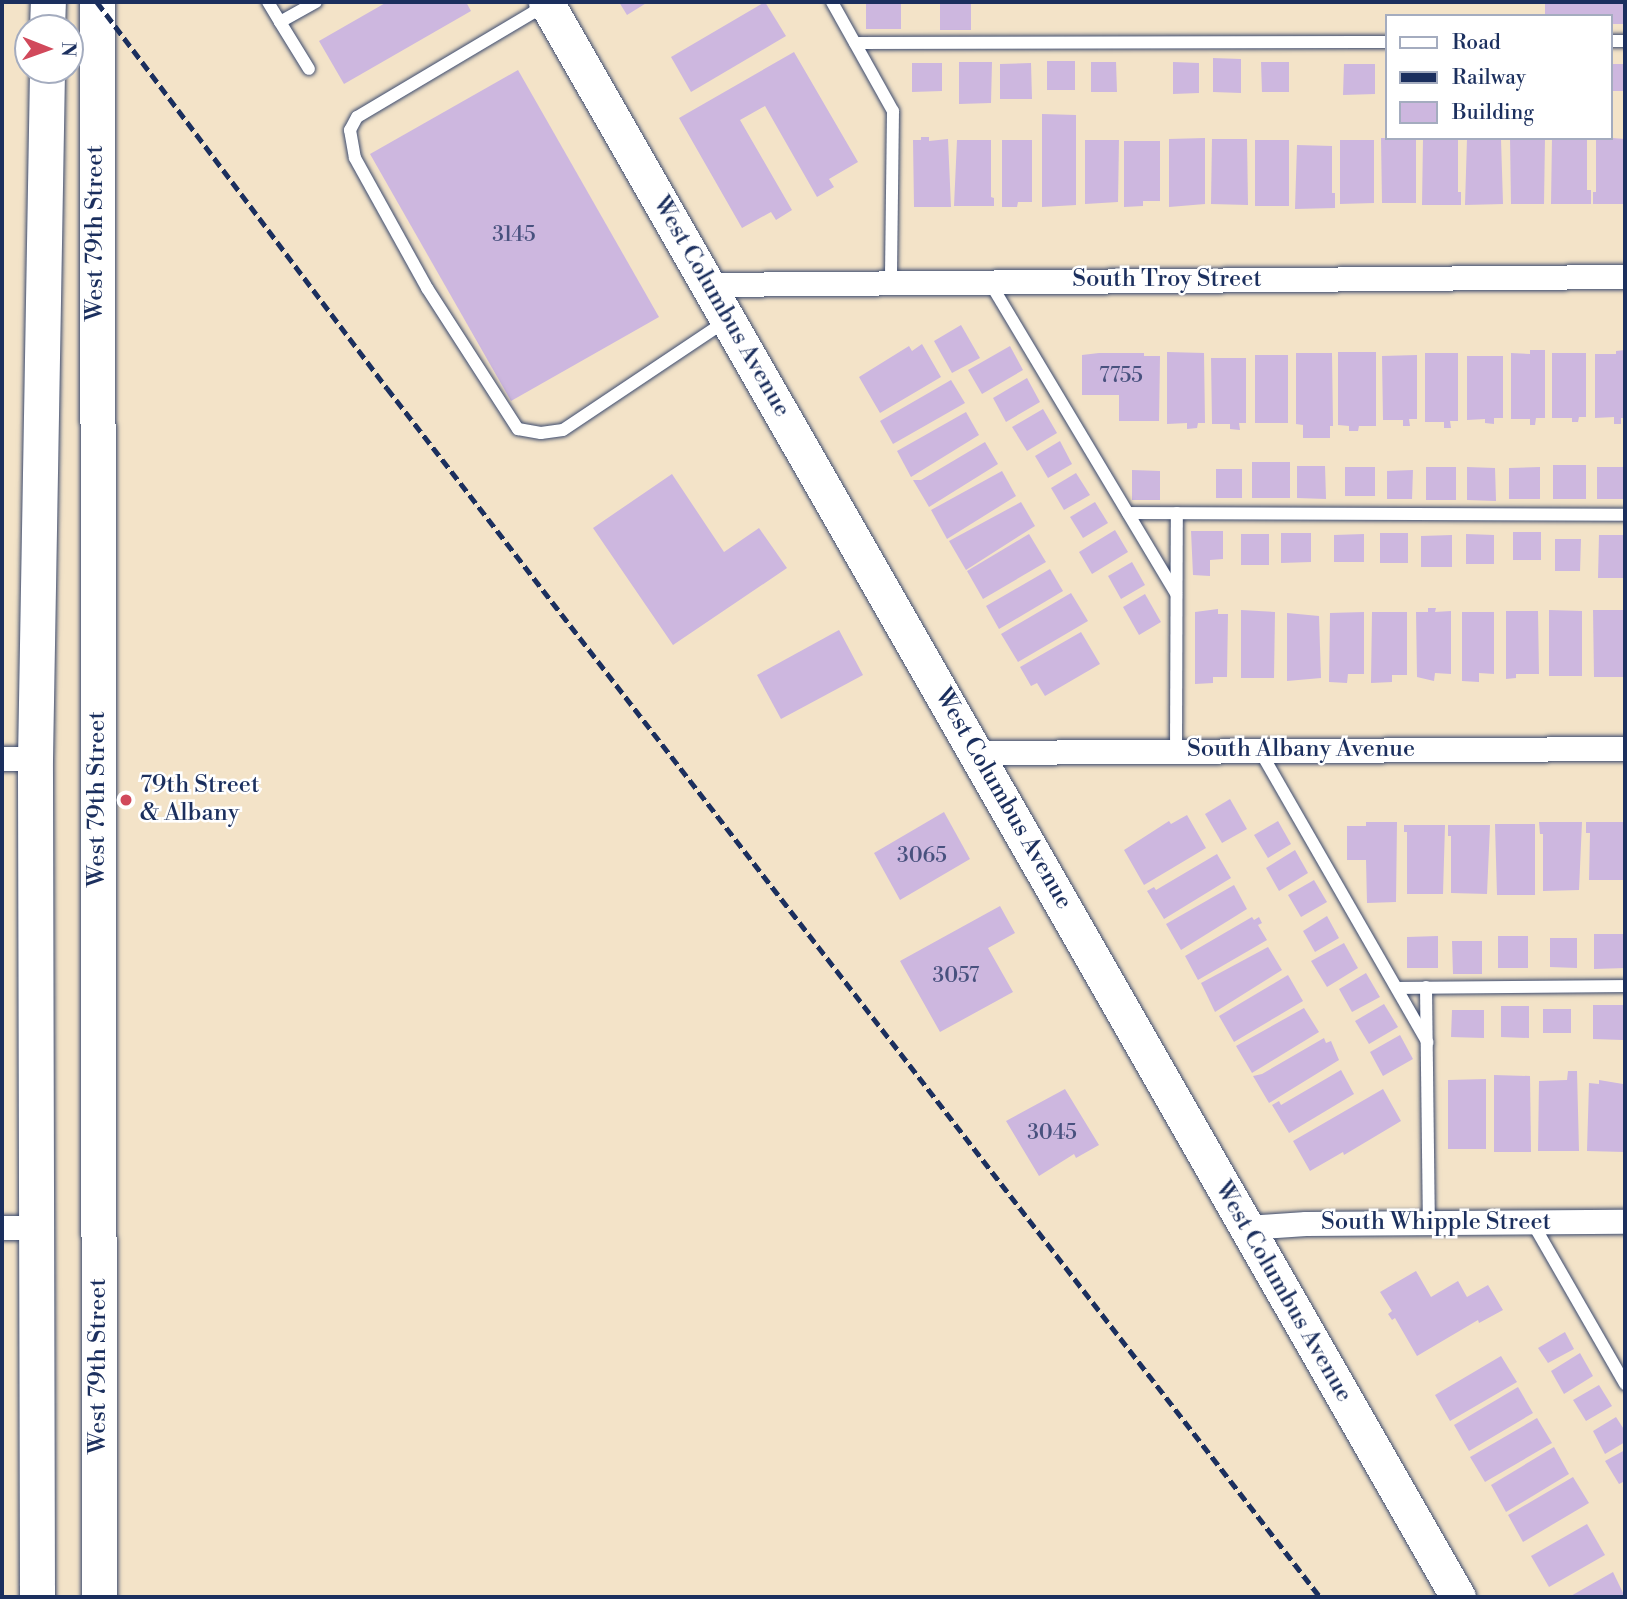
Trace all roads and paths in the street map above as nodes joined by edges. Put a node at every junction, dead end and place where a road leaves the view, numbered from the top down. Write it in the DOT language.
graph roads {
  1 [pos="97,2"];
  2 [pos="268,2"];
  3 [pos="316,2"];
  4 [pos="832,2"];
  5 [pos="547,3"];
  6 [pos="280,22"];
  7 [pos="1386,41"];
  8 [pos="855,43"];
  9 [pos="309,69"];
  10 [pos="46,84"];
  11 [pos="1625,277"];
  12 [pos="891,281"];
  13 [pos="989,281"];
  14 [pos="708,285"];
  15 [pos="728,320"];
  16 [pos="1128,513"];
  17 [pos="1177,513"];
  18 [pos="1625,514"];
  19 [pos="1176,593"];
  20 [pos="1625,750"];
  21 [pos="1175,751"];
  22 [pos="1260,751"];
  23 [pos="977,753"];
  24 [pos="18,759"];
  25 [pos="1625,986"];
  26 [pos="1426,987"];
  27 [pos="1398,988"];
  28 [pos="1427,1042"];
  29 [pos="1429,1222"];
  30 [pos="1531,1222"];
  31 [pos="1625,1222"];
  32 [pos="18,1228"];
  33 [pos="1247,1228"];
  34 [pos="1625,1384"];
  35 [pos="37,1597"];
  36 [pos="99,1597"];
  37 [pos="1458,1597"];
  1 -- 36 [label="main road, West 79th Street"];
  2 -- 6 [label="lane"];
  3 -- 6 [label="lane"];
  4 -- 8 [label="lane"];
  5 -- 14 [label="main road, West Columbus Avenue"];
  5 -- 15 [label="lane"];
  6 -- 9 [label="lane"];
  7 -- 8 [label="lane"];
  8 -- 12 [label="lane"];
  10 -- 24 [label="main road, West 79th Street"];
  11 -- 13 [label="street, South Troy Street"];
  12 -- 13 [label="street, South Troy Street"];
  12 -- 14 [label="street, South Troy Street"];
  13 -- 16 [label="lane"];
  14 -- 15 [label="main road, West Columbus Avenue"];
  15 -- 23 [label="main road, West Columbus Avenue"];
  16 -- 17 [label="lane"];
  16 -- 19 [label="lane"];
  17 -- 18 [label="lane"];
  17 -- 19 [label="lane"];
  19 -- 21 [label="lane"];
  20 -- 22 [label="street, South Albany Avenue"];
  21 -- 22 [label="street, South Albany Avenue"];
  21 -- 23 [label="street, South Albany Avenue"];
  22 -- 27 [label="lane"];
  23 -- 33 [label="main road, West Columbus Avenue"];
  24 -- 32 [label="main road, West 79th Street"];
  25 -- 26 [label="lane"];
  26 -- 27 [label="lane"];
  26 -- 28 [label="lane"];
  27 -- 28 [label="lane"];
  28 -- 29 [label="lane"];
  29 -- 30 [label="street, South Whipple Street"];
  29 -- 33 [label="street, South Whipple Street"];
  30 -- 31 [label="street, South Whipple Street"];
  30 -- 34 [label="lane"];
  32 -- 35 [label="main road, West 79th Street"];
  33 -- 37 [label="main road, West Columbus Avenue"];
}
